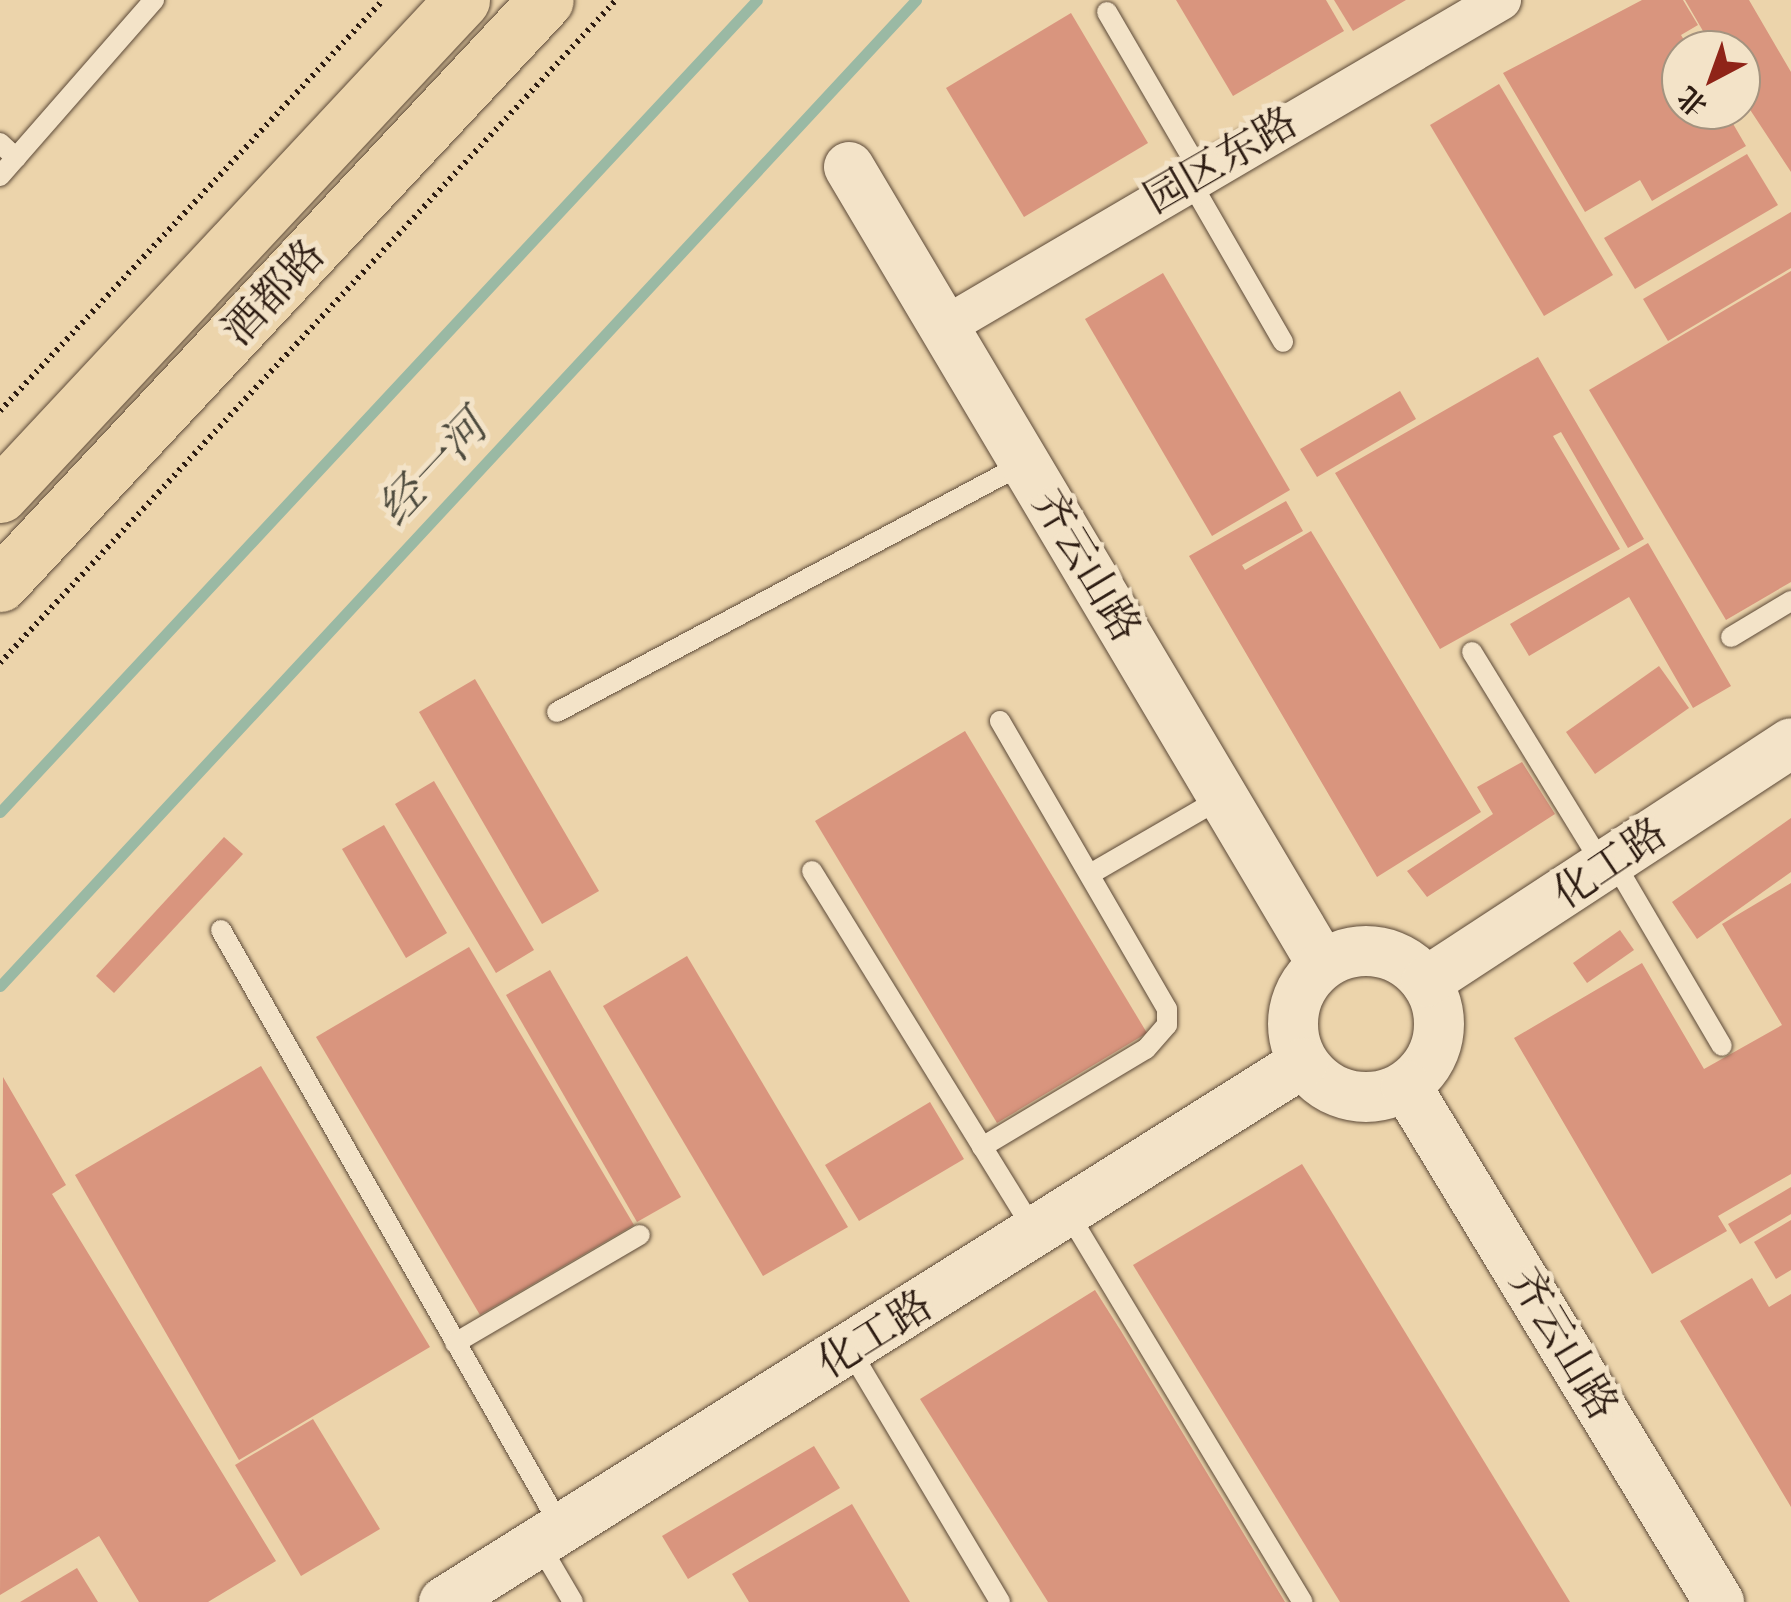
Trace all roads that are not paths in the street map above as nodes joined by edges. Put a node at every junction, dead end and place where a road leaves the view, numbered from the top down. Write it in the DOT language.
graph roads {
  1 [pos="154,0"];
  2 [pos="462,0"];
  3 [pos="546,0"];
  4 [pos="1501,0"];
  5 [pos="1107,12"];
  6 [pos="0,143"];
  7 [pos="16,158"];
  8 [pos="849,167"];
  9 [pos="0,176"];
  10 [pos="1195,176"];
  11 [pos="944,327"];
  12 [pos="1283,342"];
  13 [pos="1024,463"];
  14 [pos="0,495"];
  15 [pos="0,584"];
  16 [pos="1791,601"];
  17 [pos="1731,636"];
  18 [pos="1472,652"];
  19 [pos="558,712"];
  20 [pos="1000,721"];
  21 [pos="1791,743"];
  22 [pos="1224,798"];
  23 [pos="1609,865"];
  24 [pos="812,871"];
  25 [pos="1092,874"];
  26 [pos="220,930"];
  27 [pos="1322,964"];
  28 [pos="1426,982"];
  29 [pos="1722,1046"];
  30 [pos="1303,1063"];
  31 [pos="1406,1086"];
  32 [pos="982,1147"];
  33 [pos="1052,1223"];
  34 [pos="640,1235"];
  35 [pos="455,1343"];
  36 [pos="850,1350"];
  37 [pos="550,1536"];
  38 [pos="444,1602"];
  39 [pos="573,1602"];
  40 [pos="1000,1602"];
  41 [pos="1303,1602"];
  42 [pos="1719,1602"];
  1 -- 7 [label="lane"];
  2 -- 14 [label="main road, 酒都路"];
  3 -- 15 [label="main road, 酒都路"];
  4 -- 10 [label="street, 园区东路"];
  5 -- 10 [label="lane"];
  6 -- 7 [label="lane"];
  7 -- 9 [label="lane"];
  8 -- 11 [label="street, 齐云山路"];
  10 -- 11 [label="street, 园区东路"];
  10 -- 12 [label="lane"];
  11 -- 13 [label="street, 齐云山路"];
  13 -- 19 [label="lane"];
  13 -- 22 [label="street, 齐云山路"];
  16 -- 17 [label="lane"];
  18 -- 23 [label="lane"];
  20 -- 25 [label="lane"];
  21 -- 23 [label="street, 化工路"];
  22 -- 25 [label="lane"];
  22 -- 27 [label="street, 齐云山路"];
  23 -- 28 [label="street, 化工路"];
  23 -- 29 [label="lane"];
  24 -- 32 [label="lane"];
  25 -- 32 [label="lane"];
  26 -- 35 [label="lane"];
  27 -- 28 [label="street"];
  27 -- 30 [label="street"];
  28 -- 31 [label="street"];
  30 -- 31 [label="street"];
  30 -- 33 [label="street, 化工路"];
  31 -- 42 [label="street, 齐云山路"];
  32 -- 33 [label="lane"];
  33 -- 36 [label="street, 化工路"];
  33 -- 41 [label="lane"];
  34 -- 35 [label="lane"];
  35 -- 37 [label="lane"];
  36 -- 37 [label="street, 化工路"];
  36 -- 40 [label="lane"];
  37 -- 38 [label="street, 化工路"];
  37 -- 39 [label="lane"];
}
